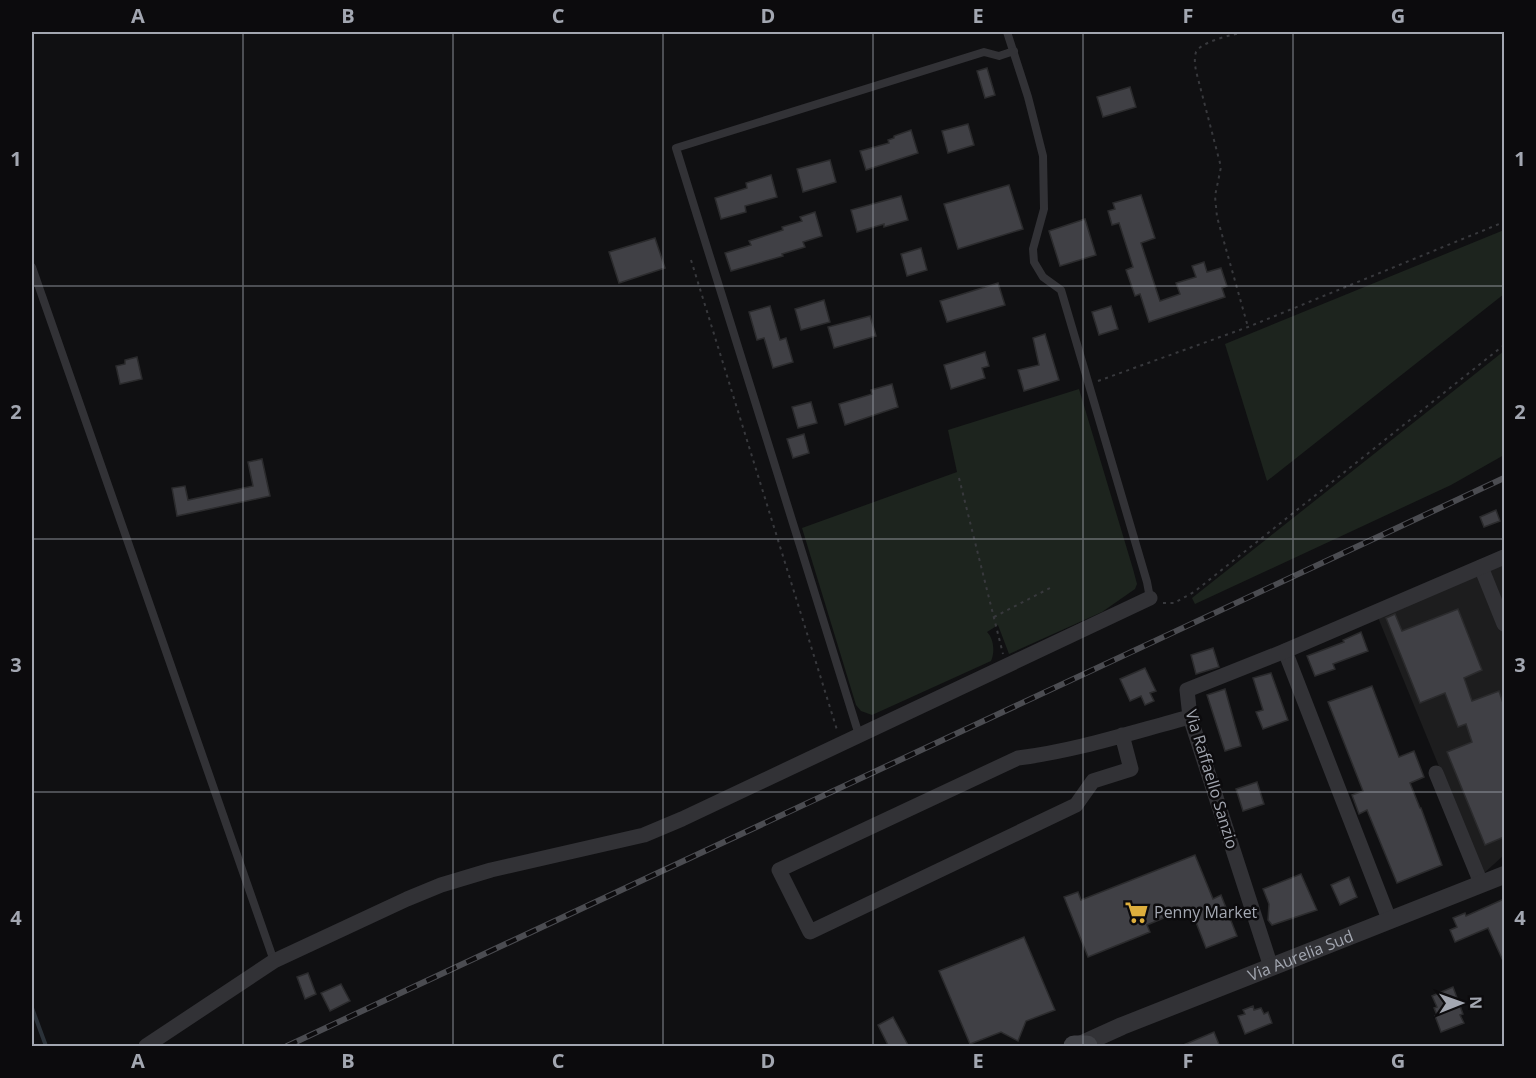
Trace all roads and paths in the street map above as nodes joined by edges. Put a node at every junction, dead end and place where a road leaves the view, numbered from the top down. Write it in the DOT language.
graph roads {
  1 [pos="1008,32"];
  2 [pos="1244,32"];
  3 [pos="1014,51"];
  4 [pos="1504,222"];
  5 [pos="691,260"];
  6 [pos="32,267"];
  7 [pos="1248,327"];
  8 [pos="1504,345"];
  9 [pos="1089,384"];
  10 [pos="959,478"];
  11 [pos="1504,557"];
  12 [pos="1481,567"];
  13 [pos="1052,587"];
  14 [pos="1150,598"];
  15 [pos="994,617"];
  16 [pos="1504,624"];
  17 [pos="1285,651"];
  18 [pos="1006,665"];
  19 [pos="1190,717"];
  20 [pos="859,735"];
  21 [pos="1122,735"];
  22 [pos="841,743"];
  23 [pos="1436,773"];
  24 [pos="1504,868"];
  25 [pos="1504,874"];
  26 [pos="1481,883"];
  27 [pos="1389,920"];
  28 [pos="274,961"];
  29 [pos="1271,967"];
  30 [pos="1122,1026"];
  31 [pos="1080,1046"];
  32 [pos="146,1047"];
  33 [pos="1104,1047"];
  1 -- 3 [label="lane"];
  2 -- 7 [label="path"];
  3 -- 9 [label="lane"];
  3 -- 20 [label="lane"];
  4 -- 7 [label="path"];
  5 -- 22 [label="path"];
  6 -- 28 [label="lane"];
  7 -- 9 [label="path"];
  8 -- 14 [label="path"];
  9 -- 14 [label="lane"];
  10 -- 15 [label="path"];
  11 -- 12 [label="street, Via Raffaello Sanzio"];
  12 -- 16 [label="street"];
  12 -- 17 [label="street, Via Raffaello Sanzio"];
  13 -- 15 [label="path"];
  14 -- 18 [label="street"];
  15 -- 18 [label="path"];
  17 -- 19 [label="street, Via Raffaello Sanzio"];
  17 -- 27 [label="street"];
  18 -- 20 [label="street"];
  19 -- 21 [label="street"];
  19 -- 29 [label="street, Via Raffaello Sanzio"];
  20 -- 22 [label="street"];
  21 -- 21 [label="street"];
  22 -- 28 [label="street"];
  23 -- 26 [label="street"];
  24 -- 26 [label="street, Via Aurelia Sud"];
  25 -- 26 [label="street, Via Aurelia Sud"];
  26 -- 27 [label="street, Via Aurelia Sud"];
  27 -- 29 [label="street, Via Aurelia Sud"];
  28 -- 32 [label="street"];
  29 -- 30 [label="street, Via Aurelia Sud"];
  30 -- 31 [label="street, Via Aurelia Sud"];
  30 -- 33 [label="street, Via Aurelia Sud"];
}
